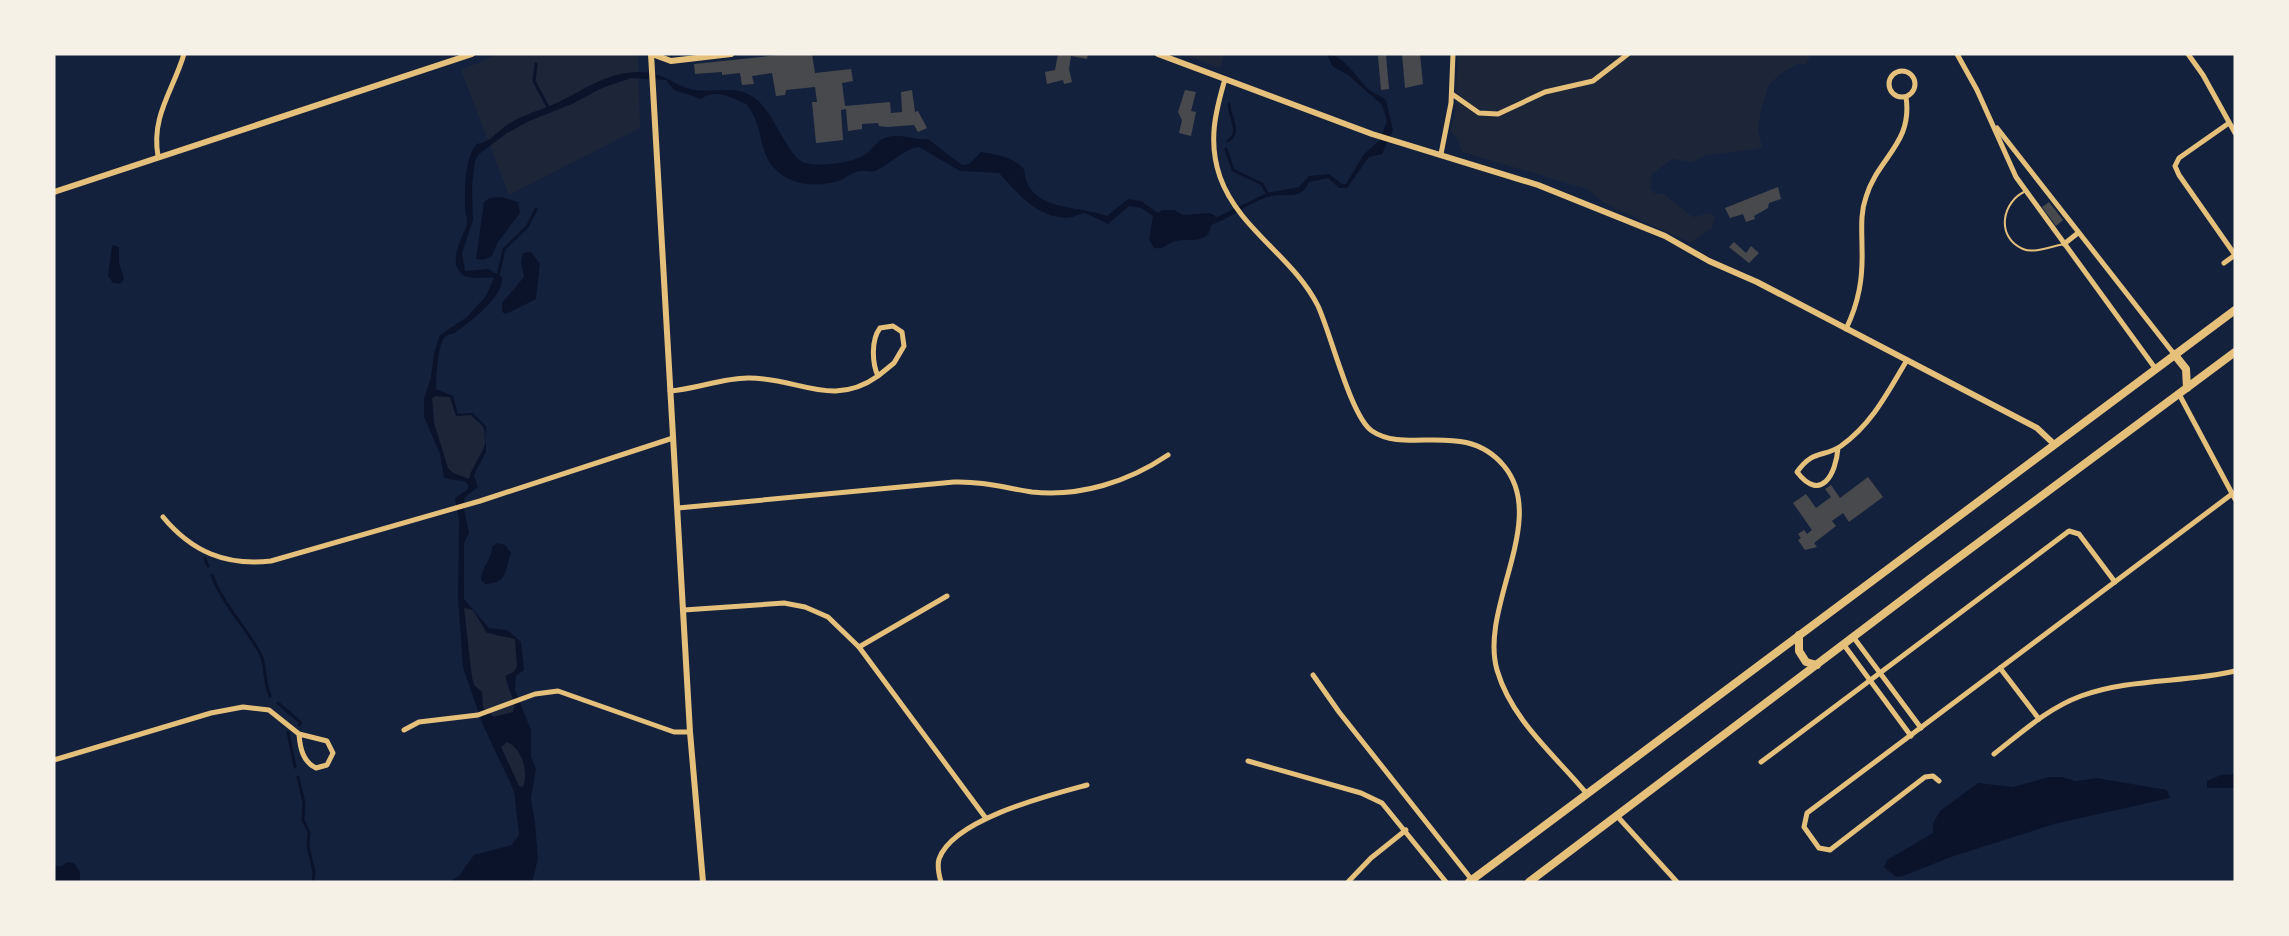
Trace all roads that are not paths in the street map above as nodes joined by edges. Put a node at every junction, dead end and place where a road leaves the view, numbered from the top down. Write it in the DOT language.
graph roads {
  1 [pos="184,54"];
  2 [pos="472,54"];
  3 [pos="652,54"];
  4 [pos="731,54"];
  5 [pos="1158,54"];
  6 [pos="1454,54"];
  7 [pos="1628,54"];
  8 [pos="1957,54"];
  9 [pos="2187,54"];
  10 [pos="1225,79"];
  11 [pos="1452,94"];
  12 [pos="1906,97"];
  13 [pos="1991,120"];
  14 [pos="2229,123"];
  15 [pos="2235,133"];
  16 [pos="1441,154"];
  17 [pos="158,156"];
  18 [pos="2040,184"];
  19 [pos="2026,190"];
  20 [pos="54,192"];
  21 [pos="2078,233"];
  22 [pos="2064,244"];
  23 [pos="2224,263"];
  24 [pos="2235,310"];
  25 [pos="1846,329"];
  26 [pos="2235,352"];
  27 [pos="2174,354"];
  28 [pos="1907,360"];
  29 [pos="2156,368"];
  30 [pos="878,376"];
  31 [pos="2187,388"];
  32 [pos="670,391"];
  33 [pos="2179,394"];
  34 [pos="674,438"];
  35 [pos="2054,444"];
  36 [pos="1838,448"];
  37 [pos="1168,455"];
  38 [pos="2234,496"];
  39 [pos="678,508"];
  40 [pos="163,518"];
  41 [pos="2115,582"];
  42 [pos="947,596"];
  43 [pos="684,610"];
  44 [pos="1799,635"];
  45 [pos="1854,638"];
  46 [pos="1844,645"];
  47 [pos="859,647"];
  48 [pos="1817,665"];
  49 [pos="2000,668"];
  50 [pos="2235,671"];
  51 [pos="1880,672"];
  52 [pos="1313,675"];
  53 [pos="1870,680"];
  54 [pos="2039,719"];
  55 [pos="1922,728"];
  56 [pos="404,730"];
  57 [pos="690,732"];
  58 [pos="299,734"];
  59 [pos="1911,736"];
  60 [pos="1994,754"];
  61 [pos="54,760"];
  62 [pos="1248,761"];
  63 [pos="1761,762"];
  64 [pos="1939,781"];
  65 [pos="1087,784"];
  66 [pos="1587,794"];
  67 [pos="1617,816"];
  68 [pos="985,817"];
  69 [pos="1406,830"];
  70 [pos="1470,881"];
  71 [pos="703,882"];
  72 [pos="941,882"];
  73 [pos="1348,882"];
  74 [pos="1446,882"];
  75 [pos="1529,882"];
  76 [pos="1677,882"];
  1 -- 17 [label="street"];
  2 -- 17 [label="street"];
  3 -- 4 [label="street"];
  3 -- 32 [label="street"];
  5 -- 10 [label="street"];
  6 -- 11 [label="street"];
  7 -- 11 [label="street"];
  8 -- 13 [label="street"];
  9 -- 14 [label="street"];
  10 -- 16 [label="street"];
  10 -- 66 [label="street"];
  11 -- 16 [label="street"];
  12 -- 12 [label="street"];
  12 -- 25 [label="street"];
  13 -- 18 [label="street"];
  13 -- 19 [label="street"];
  14 -- 15 [label="street"];
  14 -- 23 [label="street"];
  16 -- 25 [label="street"];
  17 -- 20 [label="street"];
  18 -- 19 [label="street"];
  18 -- 21 [label="street"];
  19 -- 22 [label="street"];
  19 -- 22 [label="lane"];
  21 -- 22 [label="street"];
  21 -- 27 [label="street"];
  22 -- 29 [label="street"];
  24 -- 27 [label="main road"];
  25 -- 28 [label="street"];
  26 -- 31 [label="main road"];
  27 -- 29 [label="main road"];
  27 -- 31 [label="main road"];
  28 -- 35 [label="street"];
  28 -- 36 [label="street"];
  29 -- 35 [label="main road"];
  30 -- 30 [label="street"];
  30 -- 32 [label="street"];
  31 -- 33 [label="main road"];
  32 -- 34 [label="street"];
  33 -- 38 [label="street"];
  33 -- 45 [label="main road"];
  34 -- 39 [label="street"];
  34 -- 40 [label="street"];
  35 -- 44 [label="main road"];
  36 -- 36 [label="street"];
  37 -- 39 [label="street"];
  38 -- 41 [label="street"];
  39 -- 43 [label="street"];
  41 -- 49 [label="street"];
  41 -- 51 [label="street"];
  42 -- 47 [label="street"];
  43 -- 47 [label="street"];
  43 -- 57 [label="street"];
  44 -- 48 [label="main road"];
  44 -- 66 [label="main road"];
  45 -- 46 [label="main road"];
  45 -- 51 [label="street"];
  46 -- 48 [label="main road"];
  46 -- 53 [label="street"];
  47 -- 68 [label="street"];
  48 -- 67 [label="main road"];
  49 -- 54 [label="street"];
  49 -- 55 [label="street"];
  50 -- 54 [label="street"];
  51 -- 53 [label="street"];
  51 -- 55 [label="street"];
  52 -- 70 [label="street"];
  53 -- 59 [label="street"];
  53 -- 63 [label="street"];
  54 -- 60 [label="street"];
  55 -- 59 [label="street"];
  56 -- 57 [label="street"];
  57 -- 71 [label="street"];
  58 -- 58 [label="street"];
  58 -- 61 [label="street"];
  59 -- 64 [label="street"];
  62 -- 69 [label="street"];
  65 -- 68 [label="street"];
  66 -- 70 [label="main road"];
  67 -- 75 [label="main road"];
  67 -- 76 [label="street"];
  68 -- 72 [label="street"];
  69 -- 73 [label="street"];
  69 -- 74 [label="street"];
}
